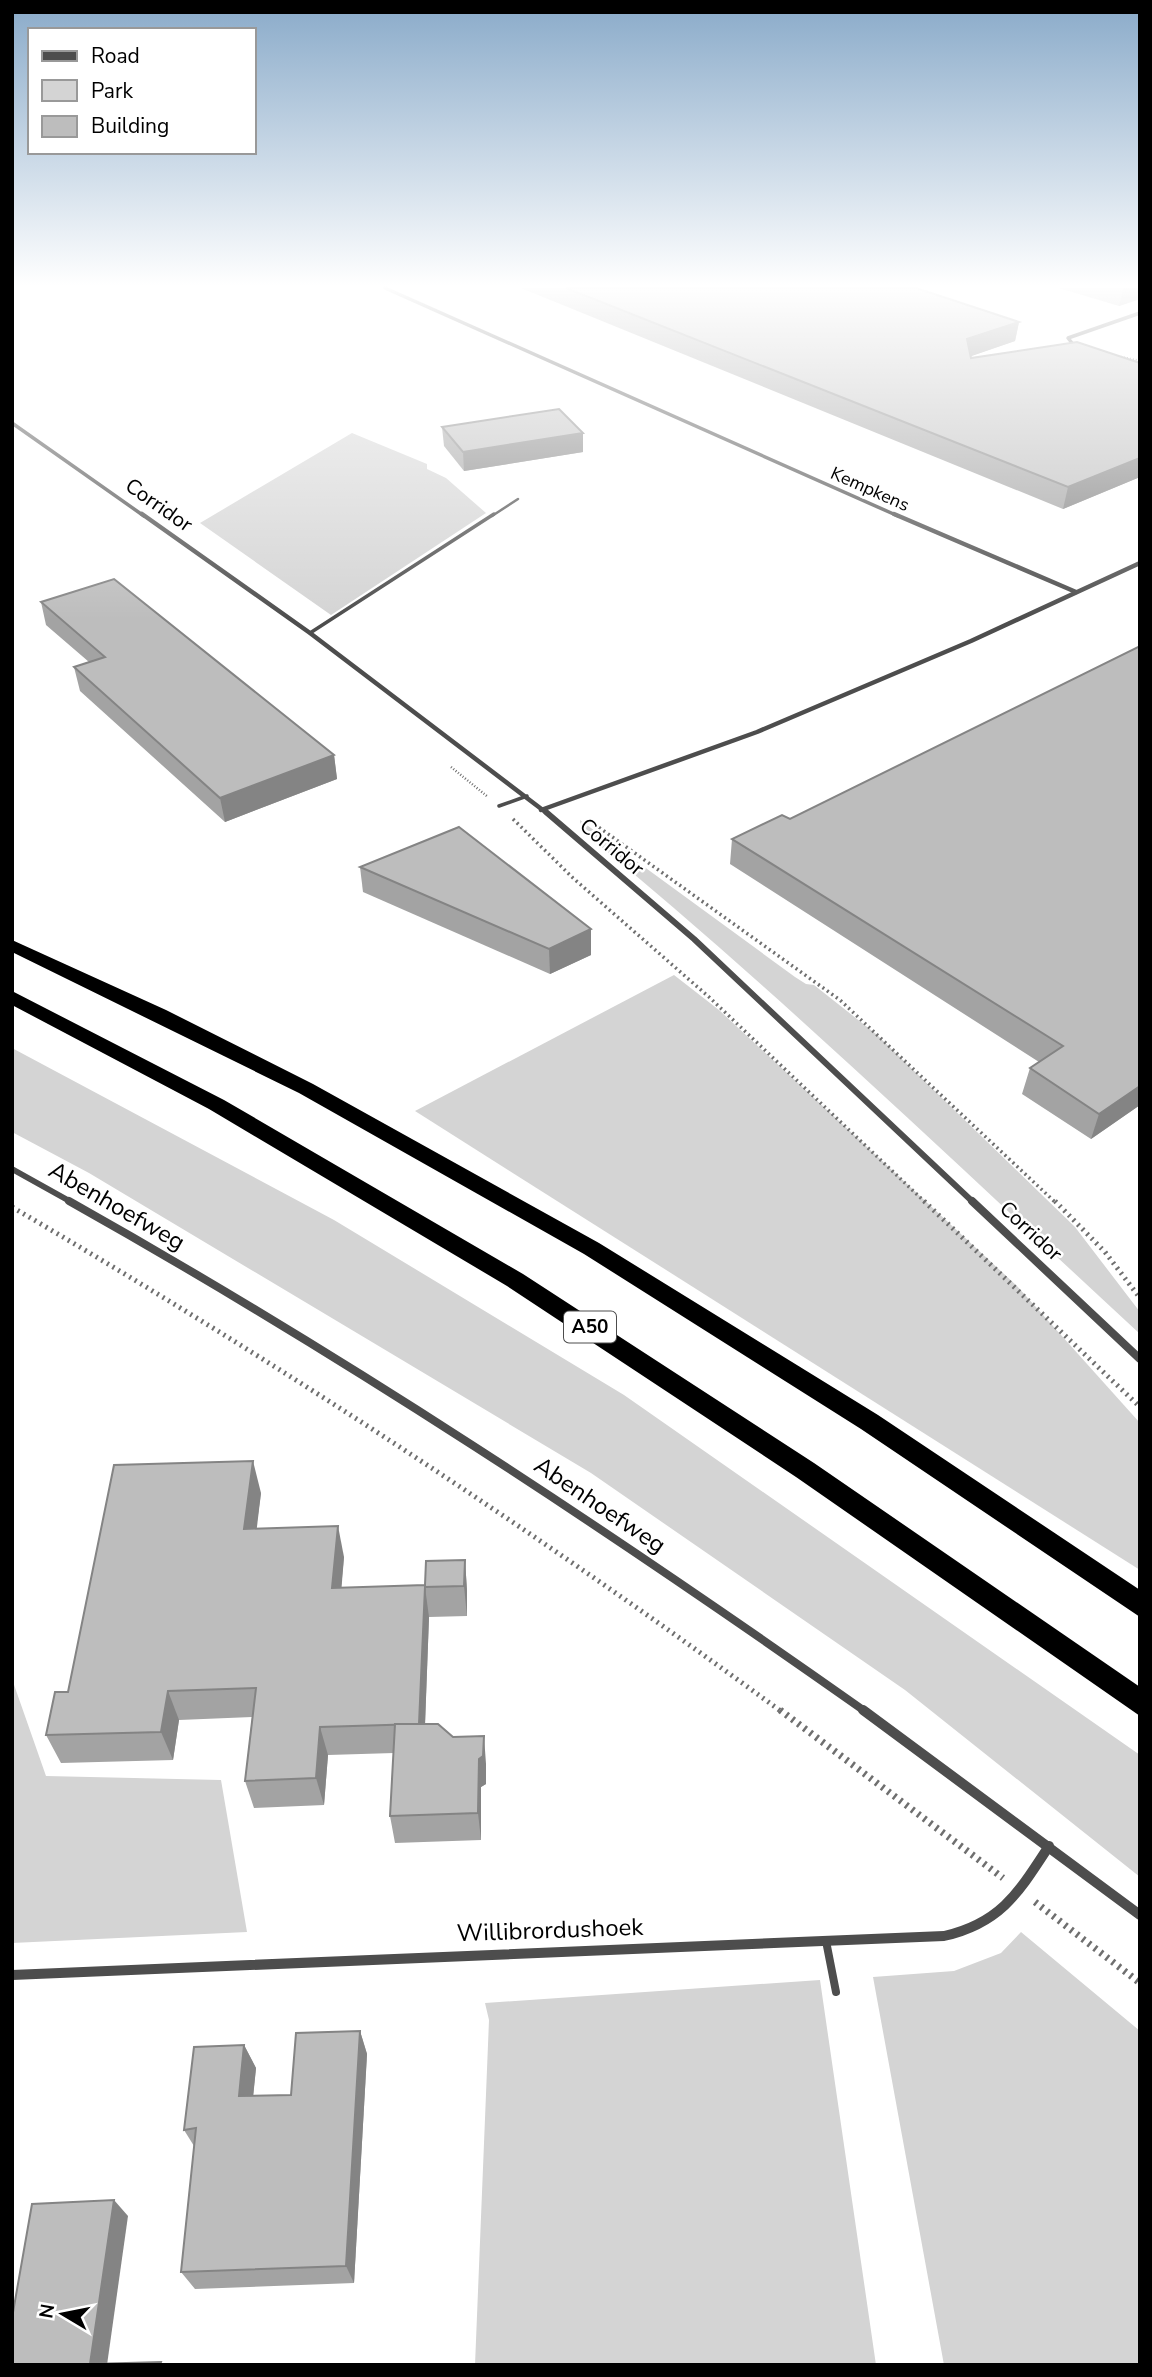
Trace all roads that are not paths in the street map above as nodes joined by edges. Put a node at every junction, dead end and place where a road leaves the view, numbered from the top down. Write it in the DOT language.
graph roads {
  1 [pos="634,399"];
  2 [pos="12,423"];
  3 [pos="517,499"];
  4 [pos="1140,563"];
  5 [pos="1076,592"];
  6 [pos="310,633"];
  7 [pos="527,796"];
  8 [pos="499,806"];
  9 [pos="541,810"];
  10 [pos="12,945"];
  11 [pos="12,997"];
  12 [pos="12,1169"];
  13 [pos="1140,1359"];
  14 [pos="1140,1605"];
  15 [pos="1140,1703"];
  16 [pos="1049,1846"];
  17 [pos="1140,1915"];
  18 [pos="826,1941"];
  19 [pos="12,1975"];
  20 [pos="836,1992"];
  1 -- 5 [label="street, Kempkens"];
  2 -- 6 [label="street, Corridor"];
  3 -- 6 [label="lane"];
  4 -- 5 [label="street"];
  5 -- 9 [label="street"];
  6 -- 7 [label="street, Corridor"];
  7 -- 8 [label="lane"];
  7 -- 9 [label="street, Corridor"];
  9 -- 13 [label="street, Corridor"];
  10 -- 14 [label="highway"];
  11 -- 15 [label="highway, A50"];
  12 -- 16 [label="street, Abenhoefweg"];
  16 -- 17 [label="street, Abenhoefweg"];
  16 -- 18 [label="street, Willibrordushoek"];
  18 -- 19 [label="street, Willibrordushoek"];
  18 -- 20 [label="lane"];
}
